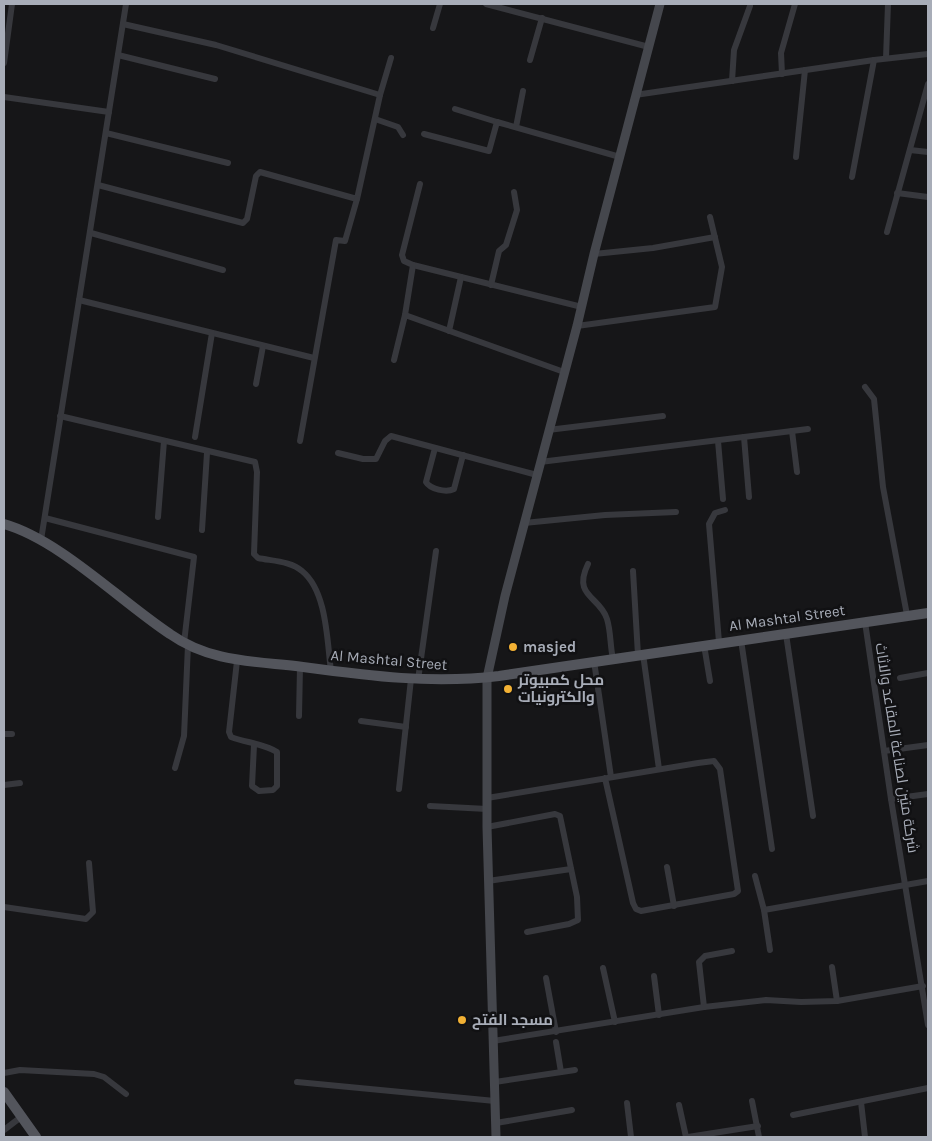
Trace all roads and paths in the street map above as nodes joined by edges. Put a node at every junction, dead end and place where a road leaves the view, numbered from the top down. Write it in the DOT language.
graph roads {
  1 [pos="12,4"];
  2 [pos="124,4"];
  3 [pos="440,4"];
  4 [pos="486,4"];
  5 [pos="660,4"];
  6 [pos="795,4"];
  7 [pos="888,4"];
  8 [pos="750,6"];
  9 [pos="542,18"];
  10 [pos="123,24"];
  11 [pos="433,28"];
  12 [pos="649,47"];
  13 [pos="928,54"];
  14 [pos="118,55"];
  15 [pos="392,58"];
  16 [pos="886,58"];
  17 [pos="530,60"];
  18 [pos="874,60"];
  19 [pos="4,63"];
  20 [pos="805,70"];
  21 [pos="782,74"];
  22 [pos="215,79"];
  23 [pos="732,81"];
  24 [pos="928,84"];
  25 [pos="523,91"];
  26 [pos="380,95"];
  27 [pos="635,95"];
  28 [pos="4,97"];
  29 [pos="925,106"];
  30 [pos="455,109"];
  31 [pos="109,112"];
  32 [pos="375,119"];
  33 [pos="497,122"];
  34 [pos="516,127"];
  35 [pos="106,133"];
  36 [pos="424,134"];
  37 [pos="403,135"];
  38 [pos="910,150"];
  39 [pos="928,152"];
  40 [pos="620,157"];
  41 [pos="796,157"];
  42 [pos="228,163"];
  43 [pos="852,178"];
  44 [pos="420,184"];
  45 [pos="98,185"];
  46 [pos="514,192"];
  47 [pos="898,193"];
  48 [pos="928,197"];
  49 [pos="357,198"];
  50 [pos="710,218"];
  51 [pos="886,232"];
  52 [pos="91,233"];
  53 [pos="715,237"];
  54 [pos="594,254"];
  55 [pos="414,265"];
  56 [pos="223,270"];
  57 [pos="461,277"];
  58 [pos="491,285"];
  59 [pos="80,300"];
  60 [pos="582,307"];
  61 [pos="406,315"];
  62 [pos="577,326"];
  63 [pos="449,331"];
  64 [pos="212,332"];
  65 [pos="262,346"];
  66 [pos="314,358"];
  67 [pos="394,360"];
  68 [pos="564,372"];
  69 [pos="256,384"];
  70 [pos="865,387"];
  71 [pos="60,416"];
  72 [pos="663,416"];
  73 [pos="808,429"];
  74 [pos="548,430"];
  75 [pos="792,431"];
  76 [pos="196,437"];
  77 [pos="744,437"];
  78 [pos="164,441"];
  79 [pos="718,441"];
  80 [pos="300,442"];
  81 [pos="435,448"];
  82 [pos="207,453"];
  83 [pos="338,453"];
  84 [pos="463,455"];
  85 [pos="540,462"];
  86 [pos="797,472"];
  87 [pos="537,474"];
  88 [pos="749,497"];
  89 [pos="723,498"];
  90 [pos="725,510"];
  91 [pos="676,512"];
  92 [pos="158,517"];
  93 [pos="45,518"];
  94 [pos="524,523"];
  95 [pos="4,524"];
  96 [pos="202,530"];
  97 [pos="41,540"];
  98 [pos="436,551"];
  99 [pos="588,564"];
  100 [pos="632,571"];
  101 [pos="928,613"];
  102 [pos="907,616"];
  103 [pos="865,622"];
  104 [pos="786,634"];
  105 [pos="741,640"];
  106 [pos="719,642"];
  107 [pos="186,644"];
  108 [pos="704,645"];
  109 [pos="640,655"];
  110 [pos="613,659"];
  111 [pos="237,661"];
  112 [pos="594,662"];
  113 [pos="300,667"];
  114 [pos="331,671"];
  115 [pos="928,673"];
  116 [pos="487,678"];
  117 [pos="900,678"];
  118 [pos="415,680"];
  119 [pos="710,681"];
  120 [pos="299,716"];
  121 [pos="361,721"];
  122 [pos="406,727"];
  123 [pos="4,734"];
  124 [pos="12,734"];
  125 [pos="254,745"];
  126 [pos="928,745"];
  127 [pos="884,751"];
  128 [pos="175,768"];
  129 [pos="659,770"];
  130 [pos="608,778"];
  131 [pos="20,784"];
  132 [pos="4,785"];
  133 [pos="398,789"];
  134 [pos="928,794"];
  135 [pos="487,798"];
  136 [pos="891,799"];
  137 [pos="430,806"];
  138 [pos="487,808"];
  139 [pos="813,816"];
  140 [pos="487,827"];
  141 [pos="772,849"];
  142 [pos="89,863"];
  143 [pos="667,867"];
  144 [pos="571,869"];
  145 [pos="755,876"];
  146 [pos="488,881"];
  147 [pos="928,881"];
  148 [pos="905,885"];
  149 [pos="674,906"];
  150 [pos="4,907"];
  151 [pos="764,910"];
  152 [pos="527,932"];
  153 [pos="770,950"];
  154 [pos="732,951"];
  155 [pos="832,967"];
  156 [pos="603,968"];
  157 [pos="654,976"];
  158 [pos="546,978"];
  159 [pos="923,986"];
  160 [pos="837,1000"];
  161 [pos="704,1007"];
  162 [pos="659,1015"];
  163 [pos="615,1022"];
  164 [pos="928,1025"];
  165 [pos="556,1032"];
  166 [pos="493,1042"];
  167 [pos="556,1042"];
  168 [pos="575,1070"];
  169 [pos="561,1072"];
  170 [pos="4,1073"];
  171 [pos="297,1082"];
  172 [pos="495,1082"];
  173 [pos="928,1088"];
  174 [pos="4,1092"];
  175 [pos="126,1094"];
  176 [pos="495,1101"];
  177 [pos="752,1101"];
  178 [pos="860,1102"];
  179 [pos="627,1103"];
  180 [pos="680,1105"];
  181 [pos="572,1110"];
  182 [pos="793,1115"];
  183 [pos="22,1117"];
  184 [pos="496,1123"];
  185 [pos="758,1126"];
  186 [pos="4,1130"];
  187 [pos="36,1137"];
  188 [pos="496,1137"];
  189 [pos="632,1137"];
  190 [pos="687,1137"];
  191 [pos="759,1137"];
  192 [pos="865,1137"];
  1 -- 19 [label="street"];
  2 -- 10 [label="street"];
  3 -- 11 [label="street"];
  4 -- 9 [label="street"];
  5 -- 12 [label="main road"];
  6 -- 21 [label="street"];
  7 -- 16 [label="street"];
  8 -- 23 [label="street"];
  9 -- 12 [label="street"];
  9 -- 17 [label="street"];
  10 -- 14 [label="street"];
  10 -- 26 [label="street"];
  12 -- 27 [label="main road"];
  13 -- 16 [label="street"];
  14 -- 22 [label="street"];
  14 -- 31 [label="street"];
  15 -- 26 [label="street"];
  16 -- 18 [label="street"];
  18 -- 20 [label="street"];
  18 -- 43 [label="street"];
  20 -- 21 [label="street"];
  20 -- 41 [label="street"];
  21 -- 23 [label="street"];
  23 -- 27 [label="street"];
  24 -- 29 [label="street"];
  25 -- 34 [label="street"];
  26 -- 32 [label="street"];
  27 -- 40 [label="main road"];
  28 -- 31 [label="street"];
  29 -- 38 [label="street"];
  30 -- 33 [label="street"];
  31 -- 35 [label="street"];
  32 -- 37 [label="street"];
  32 -- 49 [label="street"];
  33 -- 34 [label="street"];
  33 -- 36 [label="street"];
  34 -- 40 [label="street"];
  35 -- 42 [label="street"];
  35 -- 45 [label="street"];
  38 -- 39 [label="street"];
  38 -- 47 [label="street"];
  40 -- 54 [label="main road"];
  44 -- 55 [label="street"];
  45 -- 49 [label="street"];
  45 -- 52 [label="street"];
  46 -- 58 [label="street"];
  47 -- 48 [label="street"];
  47 -- 51 [label="street"];
  49 -- 66 [label="street"];
  50 -- 53 [label="street"];
  52 -- 56 [label="street"];
  52 -- 59 [label="street"];
  53 -- 54 [label="street"];
  53 -- 62 [label="street"];
  54 -- 60 [label="main road"];
  55 -- 57 [label="street"];
  55 -- 61 [label="street"];
  57 -- 58 [label="street"];
  57 -- 63 [label="street"];
  58 -- 60 [label="street"];
  59 -- 64 [label="street"];
  59 -- 71 [label="street"];
  60 -- 62 [label="main road"];
  61 -- 63 [label="street"];
  61 -- 67 [label="street"];
  62 -- 68 [label="main road"];
  63 -- 68 [label="street"];
  64 -- 65 [label="street"];
  64 -- 76 [label="street"];
  65 -- 66 [label="street"];
  65 -- 69 [label="street"];
  66 -- 80 [label="street"];
  68 -- 74 [label="main road"];
  70 -- 102 [label="street"];
  71 -- 78 [label="street"];
  71 -- 93 [label="street"];
  72 -- 74 [label="street"];
  73 -- 75 [label="street"];
  74 -- 85 [label="main road"];
  75 -- 77 [label="street"];
  75 -- 86 [label="street"];
  77 -- 79 [label="street"];
  77 -- 88 [label="street"];
  78 -- 82 [label="street"];
  78 -- 92 [label="street"];
  79 -- 85 [label="street"];
  79 -- 89 [label="street"];
  81 -- 83 [label="street"];
  81 -- 84 [label="street"];
  81 -- 84 [label="street"];
  82 -- 96 [label="street"];
  82 -- 114 [label="street"];
  84 -- 87 [label="street"];
  85 -- 87 [label="main road"];
  87 -- 94 [label="main road"];
  90 -- 106 [label="street"];
  91 -- 94 [label="street"];
  93 -- 97 [label="street"];
  93 -- 107 [label="street"];
  94 -- 116 [label="main road"];
  95 -- 97 [label="main road, Al Mashtal Street"];
  97 -- 107 [label="main road, Al Mashtal Street"];
  98 -- 118 [label="street"];
  99 -- 110 [label="street"];
  100 -- 109 [label="street"];
  101 -- 102 [label="main road, Al Mashtal Street"];
  102 -- 103 [label="main road, Al Mashtal Street"];
  103 -- 104 [label="main road, Al Mashtal Street"];
  103 -- 127 [label="street, شركة متين لصناعة المقاعد والاثاث"];
  104 -- 105 [label="main road, Al Mashtal Street"];
  104 -- 139 [label="street"];
  105 -- 106 [label="main road, Al Mashtal Street"];
  105 -- 141 [label="street"];
  106 -- 108 [label="main road, Al Mashtal Street"];
  107 -- 111 [label="main road, Al Mashtal Street"];
  107 -- 128 [label="street"];
  108 -- 109 [label="main road, Al Mashtal Street"];
  108 -- 119 [label="street"];
  109 -- 110 [label="main road, Al Mashtal Street"];
  109 -- 129 [label="street"];
  110 -- 112 [label="main road, Al Mashtal Street"];
  111 -- 113 [label="main road, Al Mashtal Street"];
  111 -- 125 [label="street"];
  112 -- 116 [label="main road, Al Mashtal Street"];
  112 -- 130 [label="street"];
  113 -- 114 [label="main road, Al Mashtal Street"];
  113 -- 120 [label="street"];
  114 -- 118 [label="main road, Al Mashtal Street"];
  115 -- 117 [label="street"];
  116 -- 118 [label="main road, Al Mashtal Street"];
  116 -- 135 [label="main road"];
  118 -- 122 [label="street"];
  121 -- 122 [label="street"];
  122 -- 133 [label="street"];
  123 -- 124 [label="street"];
  125 -- 125 [label="street"];
  126 -- 127 [label="street"];
  127 -- 136 [label="street, شركة متين لصناعة المقاعد والاثاث"];
  129 -- 130 [label="street"];
  129 -- 149 [label="street"];
  130 -- 135 [label="street"];
  130 -- 149 [label="street"];
  131 -- 132 [label="street"];
  134 -- 136 [label="street"];
  135 -- 138 [label="main road"];
  136 -- 148 [label="street, شركة متين لصناعة المقاعد والاثاث"];
  137 -- 138 [label="street"];
  138 -- 140 [label="main road"];
  140 -- 144 [label="street"];
  140 -- 146 [label="main road"];
  142 -- 150 [label="street"];
  143 -- 149 [label="street"];
  144 -- 146 [label="street"];
  144 -- 152 [label="street"];
  145 -- 151 [label="street"];
  146 -- 166 [label="main road"];
  147 -- 148 [label="street"];
  148 -- 151 [label="street"];
  148 -- 159 [label="street, شركة متين لصناعة المقاعد والاثاث"];
  151 -- 153 [label="street"];
  154 -- 161 [label="street"];
  155 -- 160 [label="street"];
  156 -- 163 [label="street"];
  157 -- 162 [label="street"];
  158 -- 165 [label="street"];
  159 -- 160 [label="street"];
  159 -- 164 [label="street, شركة متين لصناعة المقاعد والاثاث"];
  160 -- 161 [label="street"];
  161 -- 162 [label="street"];
  162 -- 163 [label="street"];
  163 -- 165 [label="street"];
  165 -- 166 [label="street"];
  166 -- 172 [label="main road"];
  167 -- 169 [label="street"];
  168 -- 169 [label="street"];
  169 -- 172 [label="street"];
  170 -- 175 [label="street"];
  171 -- 176 [label="street"];
  172 -- 176 [label="main road"];
  173 -- 178 [label="street"];
  174 -- 183 [label="main road"];
  176 -- 184 [label="main road"];
  177 -- 185 [label="street"];
  178 -- 182 [label="street"];
  178 -- 192 [label="street"];
  179 -- 189 [label="street"];
  180 -- 190 [label="street"];
  181 -- 184 [label="street"];
  183 -- 186 [label="street"];
  183 -- 187 [label="main road"];
  184 -- 188 [label="main road"];
  185 -- 190 [label="street"];
  185 -- 191 [label="street"];
}
